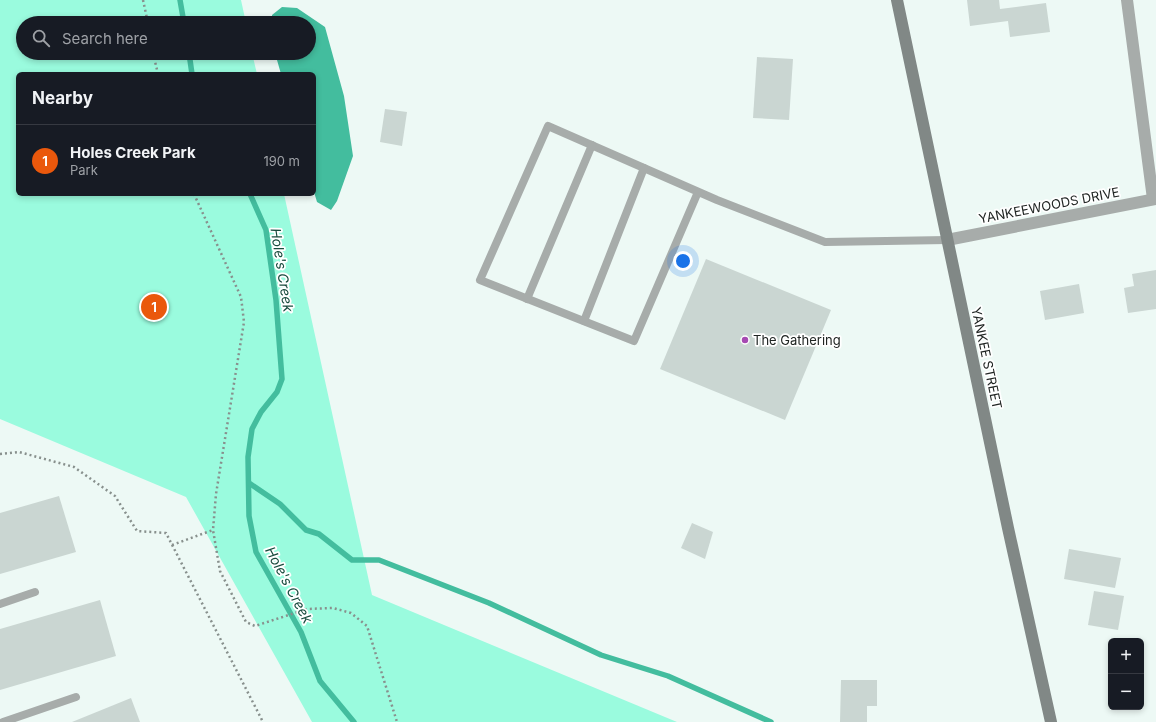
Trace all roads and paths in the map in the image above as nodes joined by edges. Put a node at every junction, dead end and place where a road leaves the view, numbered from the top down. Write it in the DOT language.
graph roads {
  1 [pos="144,0"];
  2 [pos="897,0"];
  3 [pos="1128,0"];
  4 [pos="147,16"];
  5 [pos="155,60"];
  6 [pos="158,72"];
  7 [pos="592,145"];
  8 [pos="644,168"];
  9 [pos="698,192"];
  10 [pos="195,196"];
  11 [pos="1154,199"];
  12 [pos="947,240"];
  13 [pos="527,299"];
  14 [pos="584,321"];
  15 [pos="0,454"];
  16 [pos="213,530"];
  17 [pos="172,545"];
  18 [pos="35,592"];
  19 [pos="0,604"];
  20 [pos="76,697"];
  21 [pos="4,722"];
  22 [pos="263,722"];
  23 [pos="397,722"];
  24 [pos="1051,722"];
  1 -- 4 [label="path"];
  2 -- 12 [label="street, YANKEE STREET"];
  3 -- 11 [label="street"];
  5 -- 6 [label="path"];
  7 -- 8 [label="lane"];
  7 -- 13 [label="lane"];
  7 -- 13 [label="lane"];
  8 -- 9 [label="lane"];
  8 -- 14 [label="lane"];
  9 -- 12 [label="lane"];
  9 -- 14 [label="lane"];
  10 -- 16 [label="path"];
  11 -- 12 [label="street, YANKEEWOODS DRIVE"];
  12 -- 24 [label="street, YANKEE STREET"];
  13 -- 14 [label="lane"];
  15 -- 17 [label="path"];
  16 -- 17 [label="path"];
  16 -- 23 [label="path"];
  17 -- 22 [label="path"];
  18 -- 19 [label="lane"];
  20 -- 21 [label="lane"];
}
